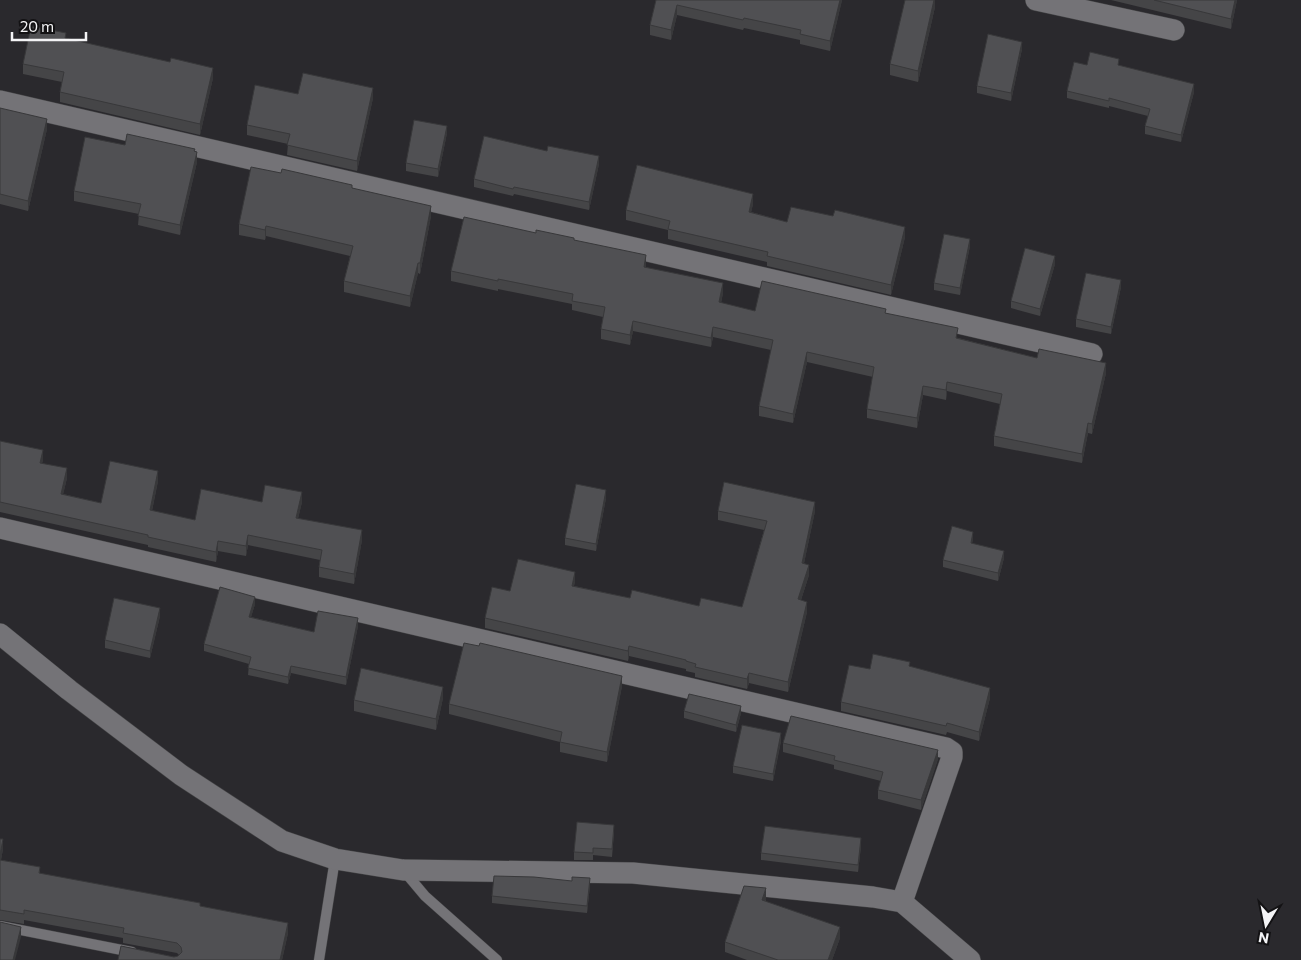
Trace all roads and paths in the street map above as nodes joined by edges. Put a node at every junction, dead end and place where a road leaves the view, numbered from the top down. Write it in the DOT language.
graph roads {
  1 [pos="1036,0"];
  2 [pos="1174,30"];
  3 [pos="0,101"];
  4 [pos="1092,354"];
  5 [pos="0,528"];
  6 [pos="0,634"];
  7 [pos="335,859"];
  8 [pos="403,870"];
  9 [pos="902,902"];
  10 [pos="0,926"];
  11 [pos="146,954"];
  12 [pos="319,960"];
  13 [pos="497,960"];
  14 [pos="970,960"];
  1 -- 2 [label="street"];
  3 -- 4 [label="street"];
  5 -- 9 [label="street"];
  6 -- 7 [label="street"];
  7 -- 8 [label="street"];
  7 -- 12 [label="lane"];
  8 -- 9 [label="street"];
  8 -- 13 [label="lane"];
  9 -- 14 [label="street"];
  10 -- 11 [label="lane"];
}
